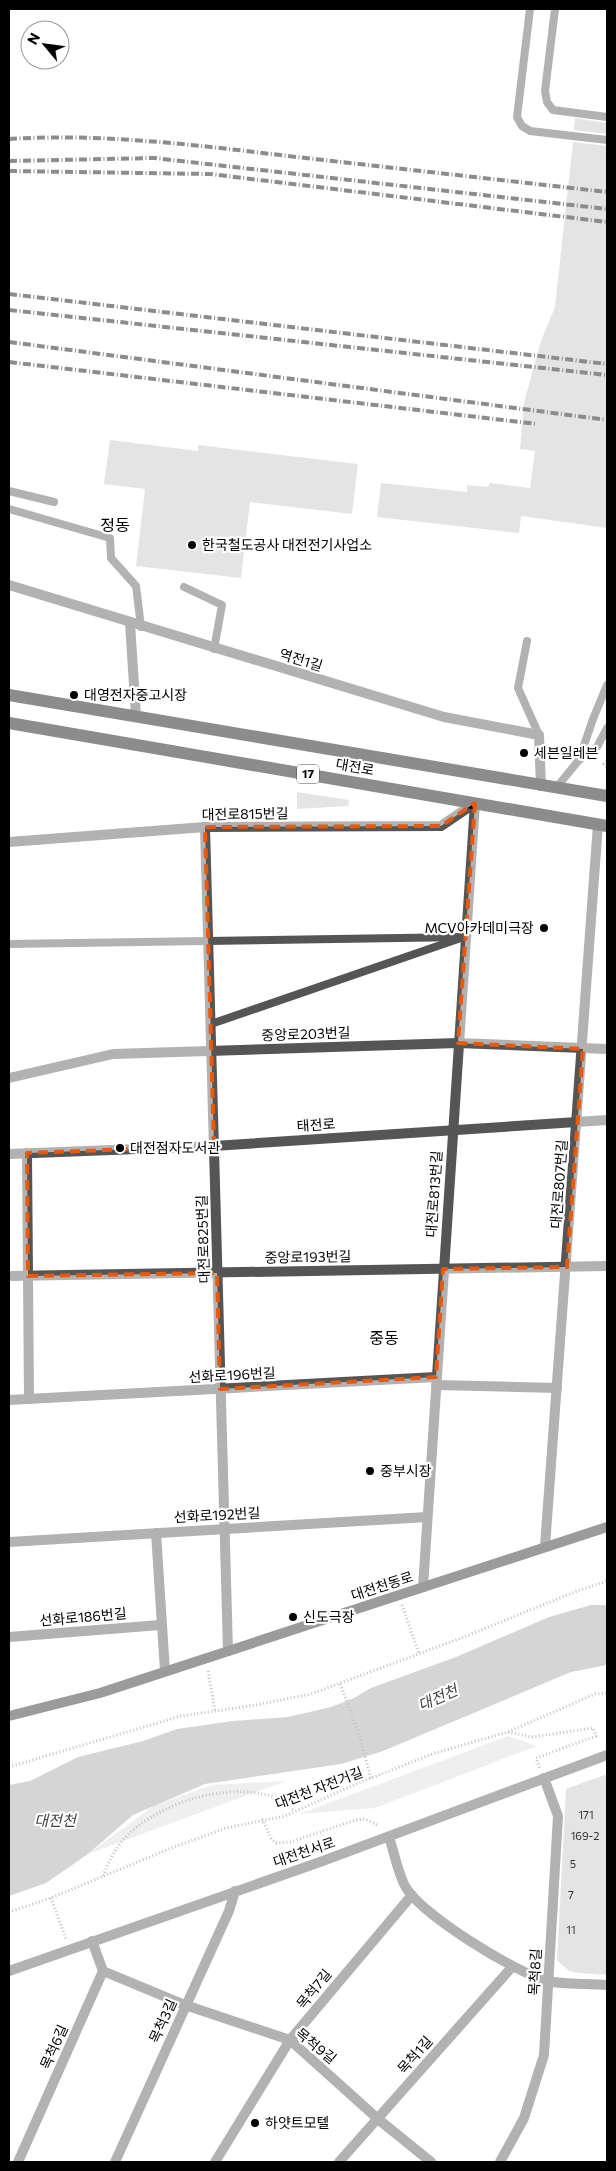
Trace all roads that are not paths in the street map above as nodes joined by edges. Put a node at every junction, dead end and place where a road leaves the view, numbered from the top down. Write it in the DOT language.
graph roads {
  1 [pos="530,9"];
  2 [pos="555,9"];
  3 [pos="607,117"];
  4 [pos="607,140"];
  5 [pos="9,491"];
  6 [pos="54,502"];
  7 [pos="9,509"];
  8 [pos="9,585"];
  9 [pos="184,587"];
  10 [pos="130,623"];
  11 [pos="140,627"];
  12 [pos="526,641"];
  13 [pos="214,649"];
  14 [pos="607,685"];
  15 [pos="9,696"];
  16 [pos="136,716"];
  17 [pos="9,723"];
  18 [pos="607,728"];
  19 [pos="539,735"];
  20 [pos="579,760"];
  21 [pos="541,786"];
  22 [pos="556,788"];
  23 [pos="606,796"];
  24 [pos="475,803"];
  25 [pos="603,825"];
  26 [pos="205,827"];
  27 [pos="9,842"];
  28 [pos="465,936"];
  29 [pos="208,941"];
  30 [pos="9,944"];
  31 [pos="211,1024"];
  32 [pos="458,1043"];
  33 [pos="607,1048"];
  34 [pos="583,1049"];
  35 [pos="211,1052"];
  36 [pos="9,1078"];
  37 [pos="607,1120"];
  38 [pos="578,1121"];
  39 [pos="452,1129"];
  40 [pos="214,1146"];
  41 [pos="27,1153"];
  42 [pos="9,1154"];
  43 [pos="607,1266"];
  44 [pos="567,1267"];
  45 [pos="443,1269"];
  46 [pos="217,1273"];
  47 [pos="9,1276"];
  48 [pos="28,1276"];
  49 [pos="436,1381"];
  50 [pos="557,1388"];
  51 [pos="220,1389"];
  52 [pos="29,1399"];
  53 [pos="9,1400"];
  54 [pos="428,1517"];
  55 [pos="607,1527"];
  56 [pos="224,1529"];
  57 [pos="156,1533"];
  58 [pos="9,1542"];
  59 [pos="545,1546"];
  60 [pos="423,1587"];
  61 [pos="160,1625"];
  62 [pos="9,1637"];
  63 [pos="228,1651"];
  64 [pos="165,1671"];
  65 [pos="9,1716"];
  66 [pos="607,1755"];
  67 [pos="544,1778"];
  68 [pos="389,1836"];
  69 [pos="235,1891"];
  70 [pos="412,1896"];
  71 [pos="92,1941"];
  72 [pos="512,1967"];
  73 [pos="9,1971"];
  74 [pos="102,1971"];
  75 [pos="548,1981"];
  76 [pos="607,1985"];
  77 [pos="186,2005"];
  78 [pos="290,2040"];
  79 [pos="378,2119"];
  80 [pos="18,2162"];
  81 [pos="115,2162"];
  82 [pos="215,2162"];
  83 [pos="339,2162"];
  84 [pos="431,2162"];
  85 [pos="500,2162"];
  1 -- 4 [label="lane"];
  2 -- 3 [label="lane"];
  5 -- 6 [label="lane"];
  7 -- 11 [label="lane"];
  8 -- 10 [label="street, 역전1길"];
  9 -- 13 [label="lane"];
  10 -- 11 [label="street, 역전1길"];
  10 -- 16 [label="street"];
  11 -- 13 [label="street, 역전1길"];
  12 -- 19 [label="lane"];
  13 -- 19 [label="street, 역전1길"];
  14 -- 20 [label="lane"];
  15 -- 16 [label="main road, 대전로 / 17"];
  16 -- 21 [label="main road, 대전로 / 17"];
  17 -- 24 [label="main road, 대전로 / 17"];
  18 -- 20 [label="lane"];
  19 -- 21 [label="street"];
  20 -- 22 [label="lane"];
  21 -- 22 [label="main road, 대전로 / 17"];
  22 -- 23 [label="main road, 대전로 / 17"];
  24 -- 25 [label="main road, 대전로 / 17"];
  24 -- 26 [label="street, 대전로815번길"];
  24 -- 28 [label="street, 대전로813번길"];
  25 -- 34 [label="street, 대전로807번길"];
  26 -- 27 [label="street, 대전로815번길"];
  26 -- 29 [label="street, 대전로825번길"];
  28 -- 29 [label="lane"];
  28 -- 31 [label="lane"];
  28 -- 32 [label="street, 대전로813번길"];
  29 -- 30 [label="lane"];
  29 -- 31 [label="street, 대전로825번길"];
  31 -- 35 [label="street, 대전로825번길"];
  32 -- 34 [label="street, 중앙로203번길"];
  32 -- 35 [label="street, 중앙로203번길"];
  32 -- 39 [label="street, 대전로813번길"];
  33 -- 34 [label="street, 중앙로203번길"];
  34 -- 38 [label="street, 대전로807번길"];
  35 -- 36 [label="street, 중앙로203번길"];
  35 -- 40 [label="street, 대전로825번길"];
  37 -- 38 [label="street, 태전로"];
  38 -- 39 [label="street, 태전로"];
  38 -- 44 [label="street, 대전로807번길"];
  39 -- 40 [label="street, 태전로"];
  39 -- 45 [label="street, 대전로813번길"];
  40 -- 41 [label="street, 태전로"];
  40 -- 46 [label="street, 대전로825번길"];
  41 -- 42 [label="street, 태전로"];
  41 -- 48 [label="street"];
  43 -- 44 [label="street, 중앙로193번길"];
  44 -- 45 [label="street, 중앙로193번길"];
  44 -- 50 [label="street, 대전로807번길"];
  45 -- 46 [label="street, 중앙로193번길"];
  45 -- 49 [label="street, 대전로813번길"];
  46 -- 48 [label="street, 중앙로193번길"];
  46 -- 51 [label="street, 대전로825번길"];
  47 -- 48 [label="street, 중앙로193번길"];
  48 -- 52 [label="street"];
  49 -- 50 [label="street, 선화로196번길"];
  49 -- 51 [label="street, 선화로196번길"];
  49 -- 54 [label="street, 대전로813번길"];
  50 -- 59 [label="street, 대전로807번길"];
  51 -- 52 [label="street, 선화로196번길"];
  51 -- 56 [label="street, 대전로825번길"];
  52 -- 53 [label="street, 선화로196번길"];
  54 -- 56 [label="street, 선화로192번길"];
  54 -- 60 [label="street, 대전로813번길"];
  55 -- 59 [label="main road, 대전천동로"];
  56 -- 57 [label="street, 선화로192번길"];
  56 -- 63 [label="street, 대전로825번길"];
  57 -- 58 [label="street, 선화로192번길"];
  57 -- 61 [label="street"];
  59 -- 60 [label="main road, 대전천동로"];
  60 -- 63 [label="main road, 대전천동로"];
  61 -- 62 [label="street, 선화로186번길"];
  61 -- 64 [label="street"];
  63 -- 64 [label="main road, 대전천동로"];
  64 -- 65 [label="main road, 대전천동로"];
  66 -- 67 [label="street, 대전천서로"];
  67 -- 68 [label="street, 대전천서로"];
  67 -- 75 [label="street, 목척8길"];
  68 -- 69 [label="street, 대전천서로"];
  68 -- 70 [label="street"];
  69 -- 71 [label="street, 대전천서로"];
  69 -- 77 [label="street, 목척3길"];
  70 -- 72 [label="street"];
  70 -- 78 [label="street, 목척7길"];
  71 -- 73 [label="street, 대전천서로"];
  71 -- 74 [label="street"];
  72 -- 75 [label="street"];
  72 -- 79 [label="street, 목척1길"];
  74 -- 77 [label="street, 목척9길"];
  74 -- 80 [label="street, 목척6길"];
  75 -- 76 [label="street"];
  75 -- 85 [label="street, 목척8길"];
  77 -- 78 [label="street, 목척9길"];
  77 -- 81 [label="street, 목척3길"];
  78 -- 79 [label="street, 목척9길"];
  78 -- 82 [label="street, 목척7길"];
  79 -- 83 [label="street, 목척1길"];
  79 -- 84 [label="street, 목척9길"];
}
